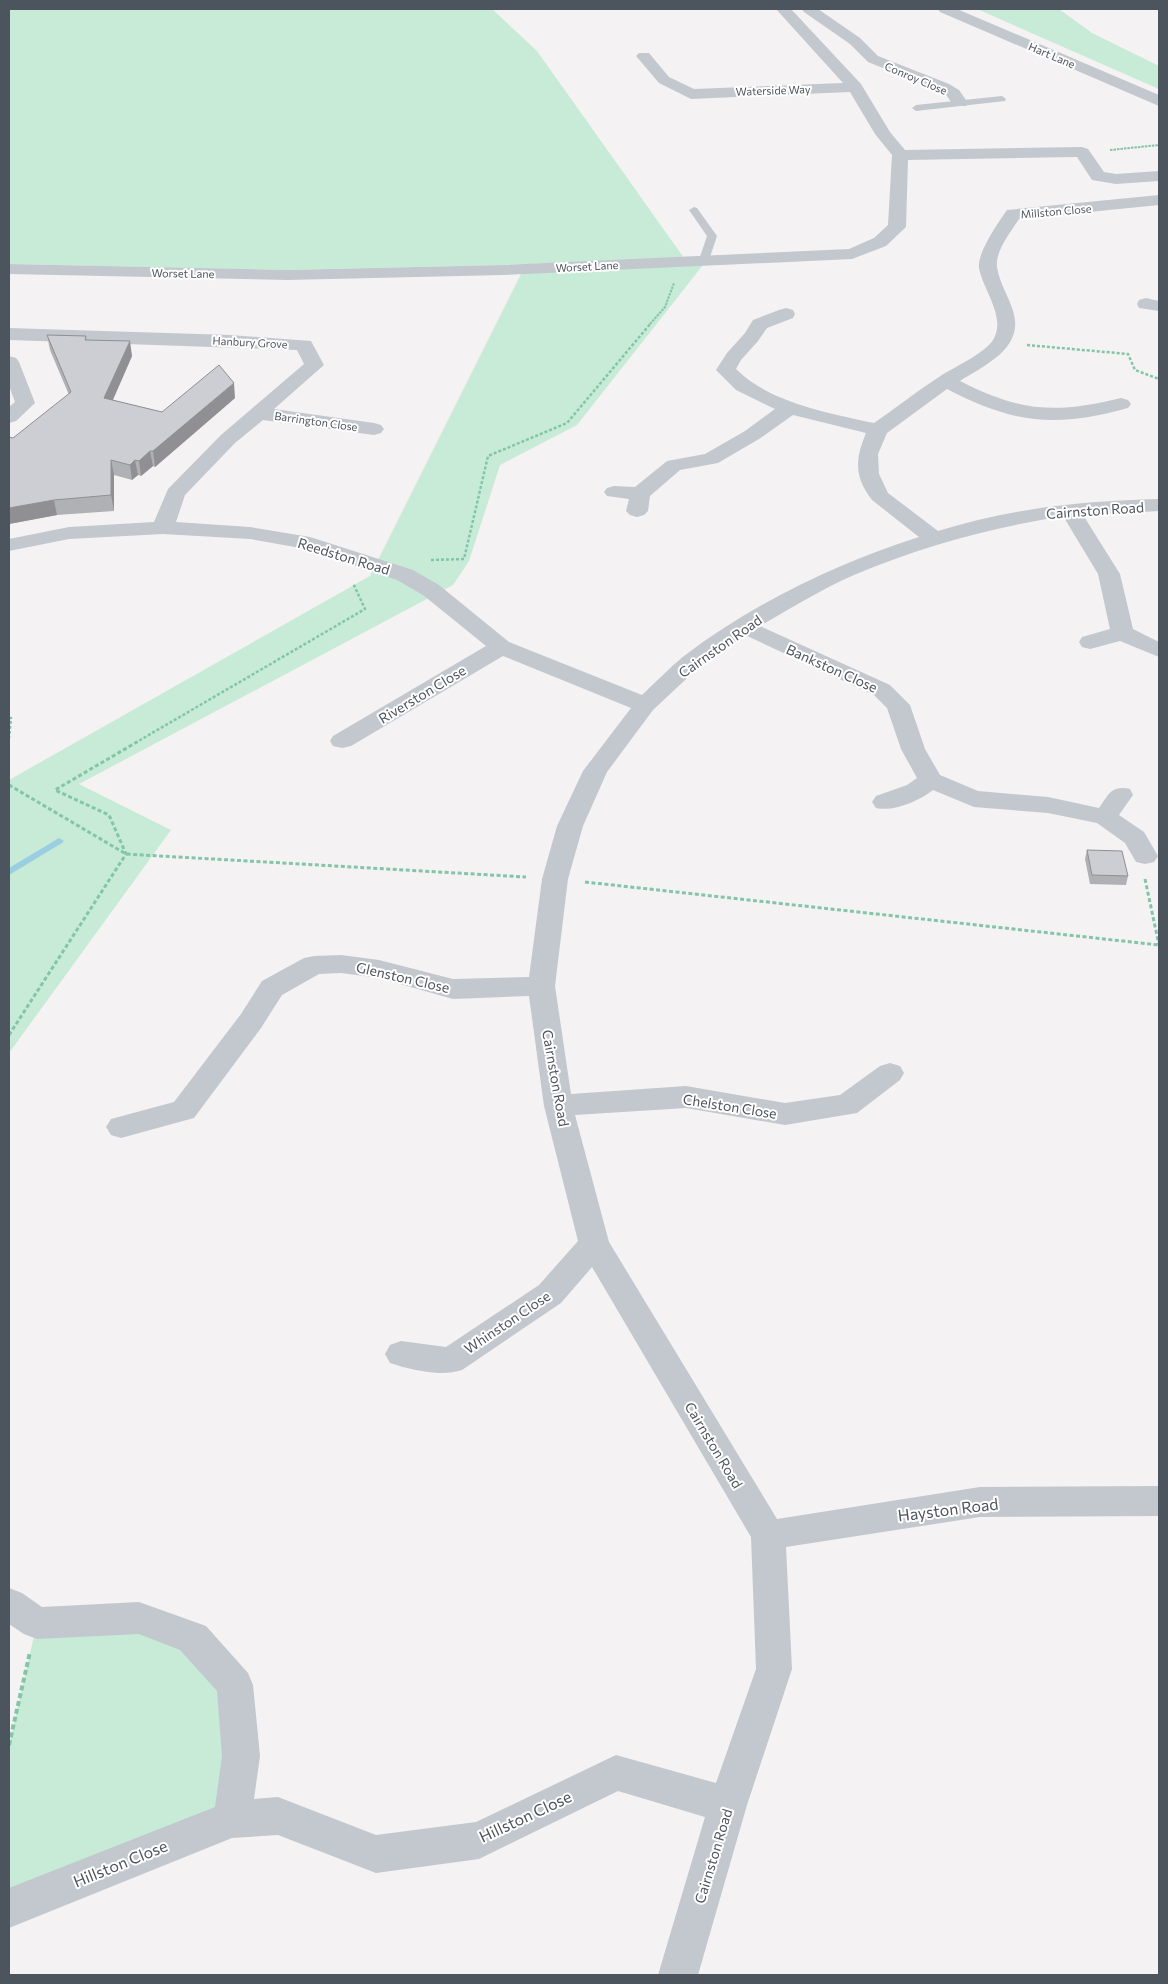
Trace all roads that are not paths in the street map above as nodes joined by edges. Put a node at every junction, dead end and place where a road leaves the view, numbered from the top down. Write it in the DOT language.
graph roads {
  1 [pos="783,9"];
  2 [pos="809,9"];
  3 [pos="945,9"];
  4 [pos="644,56"];
  5 [pos="868,56"];
  6 [pos="831,60"];
  7 [pos="855,86"];
  8 [pos="1002,99"];
  9 [pos="1159,101"];
  10 [pos="960,103"];
  11 [pos="916,108"];
  12 [pos="900,155"];
  13 [pos="1159,176"];
  14 [pos="1154,197"];
  15 [pos="694,210"];
  16 [pos="704,260"];
  17 [pos="9,269"];
  18 [pos="786,314"];
  19 [pos="741,318"];
  20 [pos="760,324"];
  21 [pos="9,334"];
  22 [pos="9,362"];
  23 [pos="946,381"];
  24 [pos="1120,404"];
  25 [pos="791,407"];
  26 [pos="258,413"];
  27 [pos="9,418"];
  28 [pos="374,429"];
  29 [pos="878,430"];
  30 [pos="614,492"];
  31 [pos="1159,505"];
  32 [pos="1069,509"];
  33 [pos="163,528"];
  34 [pos="936,539"];
  35 [pos="9,545"];
  36 [pos="743,626"];
  37 [pos="1122,633"];
  38 [pos="1090,642"];
  39 [pos="501,647"];
  40 [pos="1159,650"];
  41 [pos="644,705"];
  42 [pos="342,741"];
  43 [pos="931,780"];
  44 [pos="1121,795"];
  45 [pos="885,802"];
  46 [pos="1105,817"];
  47 [pos="1145,856"];
  48 [pos="541,986"];
  49 [pos="890,1073"];
  50 [pos="558,1106"];
  51 [pos="121,1127"];
  52 [pos="594,1244"];
  53 [pos="401,1354"];
  54 [pos="1159,1501"];
  55 [pos="768,1535"];
  56 [pos="23,1613"];
  57 [pos="728,1806"];
  58 [pos="232,1819"];
  59 [pos="9,1908"];
  60 [pos="678,1975"];
  1 -- 6 [label="street"];
  2 -- 5 [label="street, Conroy Close"];
  3 -- 9 [label="street, Hart Lane"];
  4 -- 7 [label="street, Waterside Way"];
  5 -- 6 [label="street, Conroy Close"];
  5 -- 10 [label="street, Conroy Close"];
  6 -- 7 [label="street"];
  7 -- 12 [label="street"];
  8 -- 10 [label="lane"];
  10 -- 11 [label="lane"];
  12 -- 13 [label="street"];
  12 -- 16 [label="street, Worset Lane"];
  14 -- 23 [label="street, Millston Close"];
  15 -- 16 [label="lane"];
  16 -- 17 [label="street, Worset Lane"];
  18 -- 20 [label="street"];
  19 -- 20 [label="street"];
  20 -- 25 [label="street"];
  21 -- 26 [label="street, Hanbury Grove"];
  22 -- 27 [label="street"];
  23 -- 24 [label="street"];
  23 -- 29 [label="street"];
  25 -- 29 [label="street"];
  25 -- 30 [label="street"];
  26 -- 28 [label="street, Barrington Close"];
  26 -- 33 [label="street, Hanbury Grove"];
  29 -- 34 [label="street"];
  31 -- 32 [label="street, Cairnston Road"];
  32 -- 34 [label="street, Cairnston Road"];
  32 -- 37 [label="street"];
  33 -- 35 [label="street, Reedston Road"];
  33 -- 39 [label="street, Reedston Road"];
  34 -- 36 [label="street, Cairnston Road"];
  36 -- 41 [label="street, Cairnston Road"];
  36 -- 43 [label="street, Bankston Close"];
  37 -- 38 [label="street"];
  37 -- 40 [label="street"];
  39 -- 41 [label="street, Reedston Road"];
  39 -- 42 [label="street, Riverston Close"];
  41 -- 48 [label="street, Cairnston Road"];
  43 -- 45 [label="street"];
  43 -- 46 [label="street"];
  44 -- 46 [label="street"];
  46 -- 47 [label="street"];
  48 -- 50 [label="street, Cairnston Road"];
  48 -- 51 [label="street, Glenston Close"];
  49 -- 50 [label="street, Chelston Close"];
  50 -- 52 [label="street, Cairnston Road"];
  52 -- 53 [label="street, Whinston Close"];
  52 -- 55 [label="street, Cairnston Road"];
  54 -- 55 [label="street, Hayston Road"];
  55 -- 57 [label="street, Cairnston Road"];
  56 -- 58 [label="street"];
  57 -- 58 [label="street, Hillston Close"];
  57 -- 60 [label="street, Cairnston Road"];
  58 -- 59 [label="street, Hillston Close"];
}
